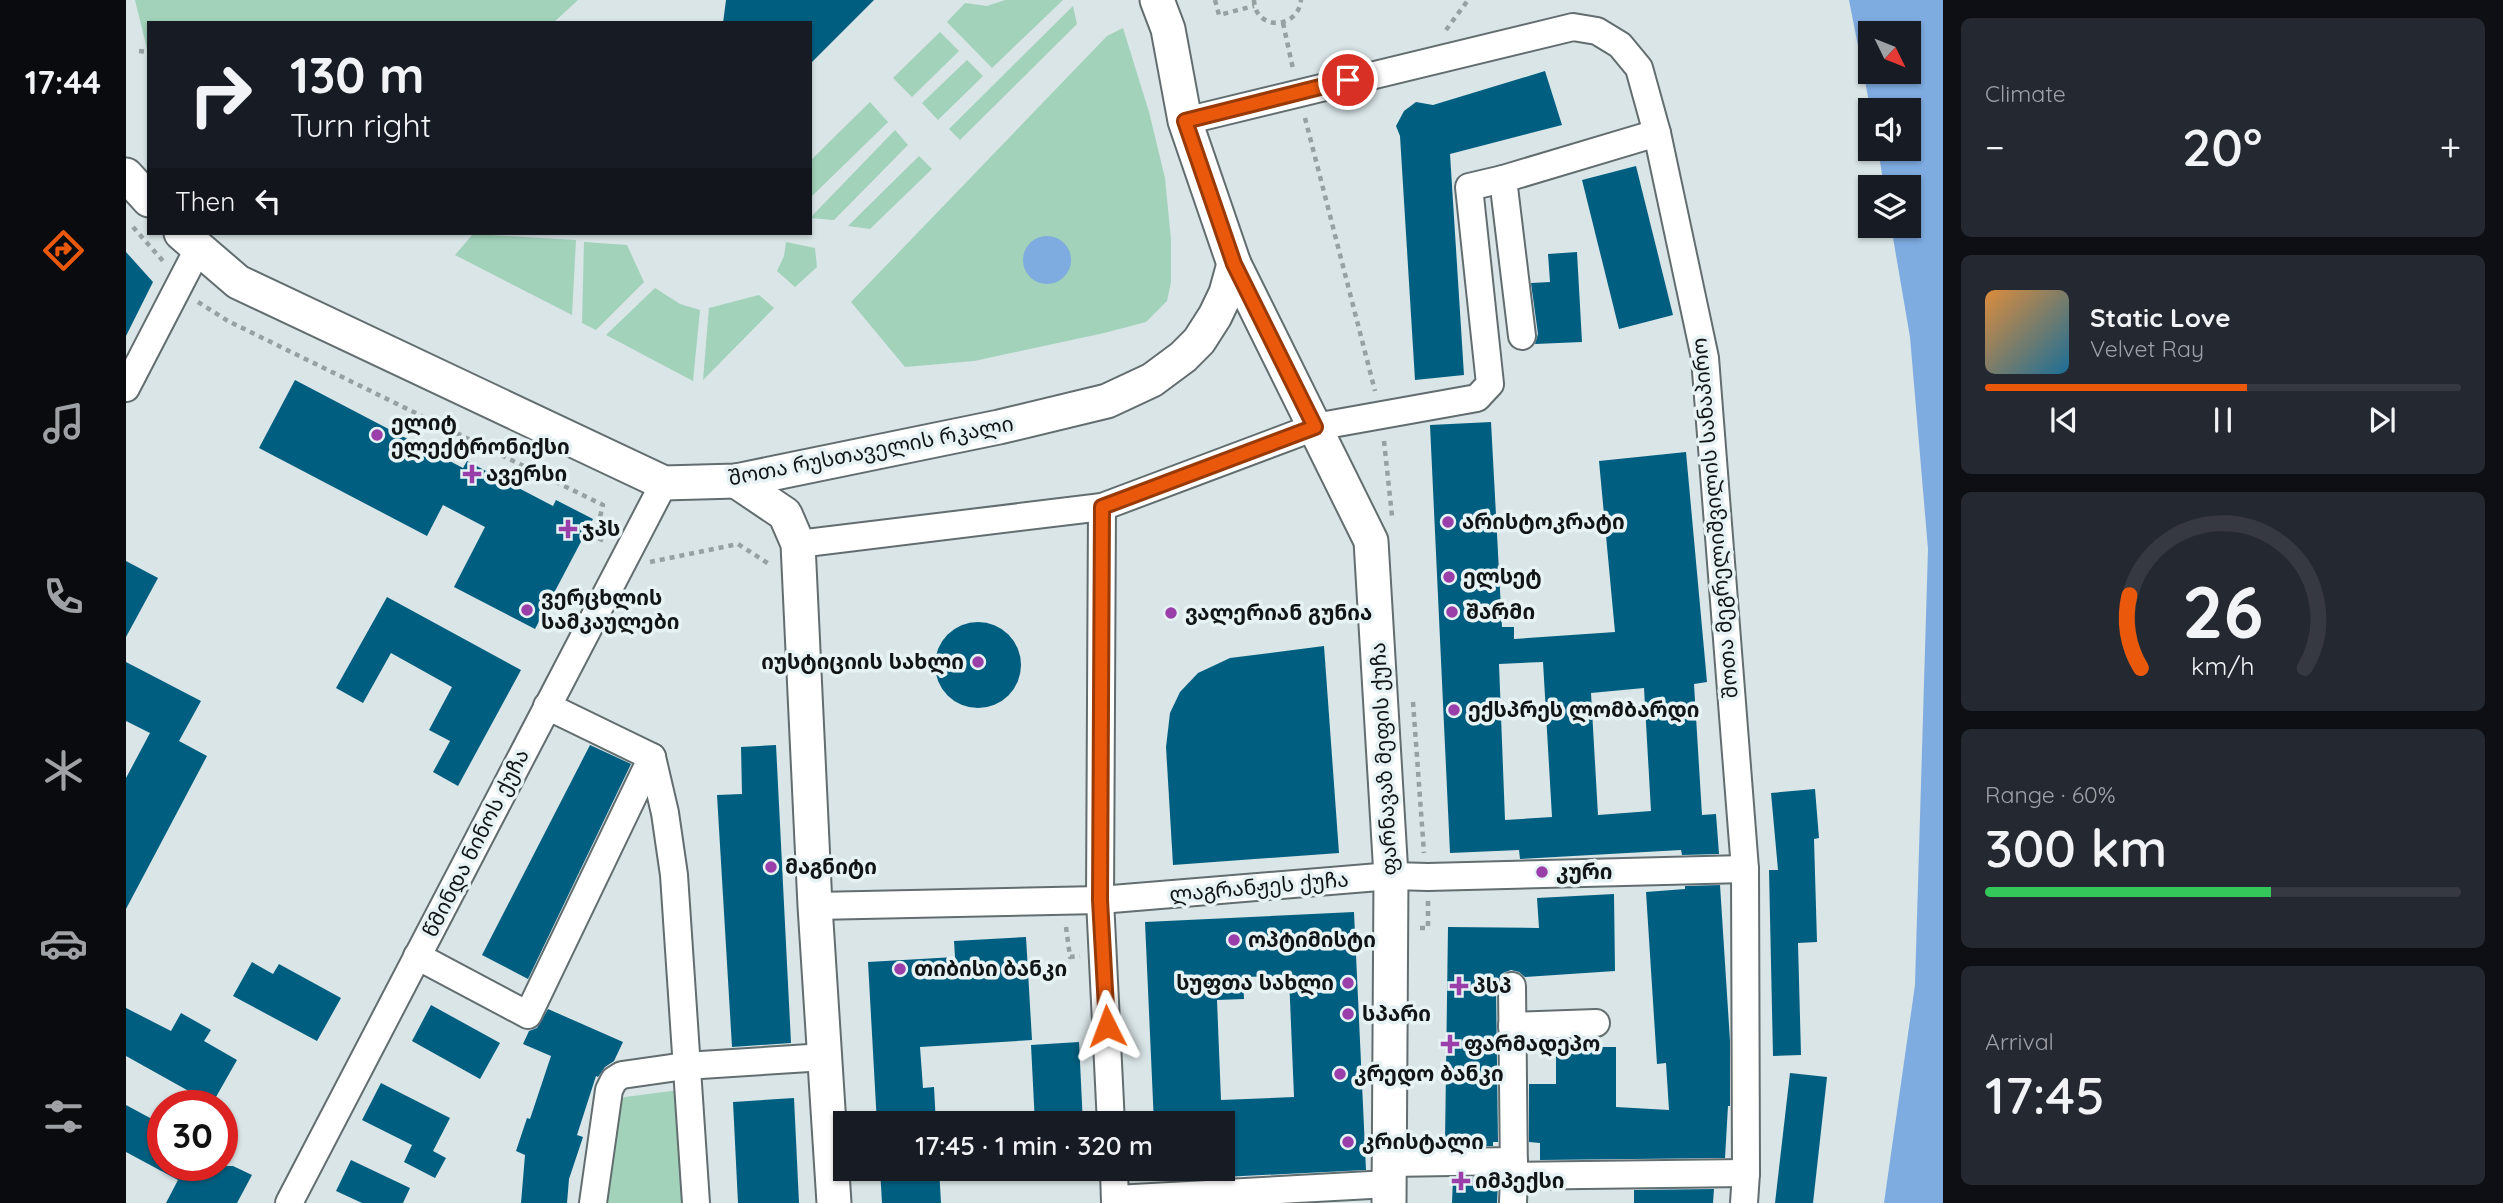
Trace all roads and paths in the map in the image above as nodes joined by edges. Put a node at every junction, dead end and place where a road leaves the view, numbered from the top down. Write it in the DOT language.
graph roads {
  1 [pos="1215,0"];
  2 [pos="1301,0"];
  3 [pos="1159,2"];
  4 [pos="1254,3"];
  5 [pos="139,51"];
  6 [pos="147,52"];
  7 [pos="1185,121"];
  8 [pos="1657,134"];
  9 [pos="126,176"];
  10 [pos="1503,179"];
  11 [pos="141,213"];
  12 [pos="154,235"];
  13 [pos="190,241"];
  14 [pos="1234,264"];
  15 [pos="181,282"];
  16 [pos="1522,336"];
  17 [pos="126,388"];
  18 [pos="1315,427"];
  19 [pos="736,481"];
  20 [pos="664,483"];
  21 [pos="1102,507"];
  22 [pos="798,544"];
  23 [pos="628,552"];
  24 [pos="770,564"];
  25 [pos="547,706"];
  26 [pos="652,757"];
  27 [pos="1745,869"];
  28 [pos="1391,876"];
  29 [pos="1428,877"];
  30 [pos="1100,900"];
  31 [pos="815,906"];
  32 [pos="1065,922"];
  33 [pos="1391,927"];
  34 [pos="1103,953"];
  35 [pos="417,956"];
  36 [pos="1511,986"];
  37 [pos="1596,1023"];
  38 [pos="1512,1026"];
  39 [pos="825,1057"];
  40 [pos="685,1066"];
  41 [pos="1110,1111"];
  42 [pos="1514,1169"];
  43 [pos="1746,1173"];
  44 [pos="1114,1181"];
  45 [pos="1389,1184"];
  46 [pos="1115,1201"];
  47 [pos="289,1203"];
  48 [pos="593,1203"];
  49 [pos="696,1203"];
  50 [pos="834,1203"];
  51 [pos="1513,1203"];
  52 [pos="1744,1203"];
  1 -- 4 [label="path"];
  2 -- 4 [label="path"];
  3 -- 7 [label="main road"];
  5 -- 6 [label="path"];
  7 -- 8 [label="street, შოთა მეგრელიშვილის სანაპირო"];
  7 -- 14 [label="main road"];
  8 -- 10 [label="street"];
  8 -- 27 [label="street, შოთა მეგრელიშვილის სანაპირო"];
  9 -- 11 [label="main road"];
  10 -- 16 [label="street"];
  10 -- 18 [label="street"];
  12 -- 15 [label="path"];
  13 -- 15 [label="street"];
  13 -- 20 [label="main road, შოთა რუსთაველის რკალი"];
  14 -- 18 [label="main road, ფარნავაზ მეფის ქუჩა"];
  14 -- 19 [label="main road, შოთა რუსთაველის რკალი"];
  15 -- 17 [label="street"];
  15 -- 23 [label="path"];
  18 -- 21 [label="street"];
  18 -- 28 [label="main road, ფარნავაზ მეფის ქუჩა"];
  19 -- 20 [label="main road, შოთა რუსთაველის რკალი"];
  19 -- 22 [label="main road"];
  20 -- 23 [label="street, წმინდა ნინოს ქუჩა"];
  21 -- 22 [label="street"];
  21 -- 30 [label="street"];
  22 -- 31 [label="main road"];
  23 -- 24 [label="path"];
  23 -- 25 [label="street, წმინდა ნინოს ქუჩა"];
  25 -- 26 [label="street"];
  25 -- 35 [label="street, წმინდა ნინოს ქუჩა"];
  26 -- 35 [label="street"];
  26 -- 40 [label="street"];
  27 -- 29 [label="street, ლაგრანჟეს ქუჩა"];
  27 -- 43 [label="street, შოთა მეგრელიშვილის სანაპირო"];
  28 -- 29 [label="street, ლაგრანჟეს ქუჩა"];
  28 -- 30 [label="street, ლაგრანჟეს ქუჩა"];
  28 -- 33 [label="main road, ფარნავაზ მეფის ქუჩა"];
  29 -- 33 [label="path"];
  30 -- 31 [label="street, ლაგრანჟეს ქუჩა"];
  30 -- 34 [label="street"];
  31 -- 39 [label="main road"];
  32 -- 34 [label="path"];
  33 -- 45 [label="main road, ფარნავაზ მეფის ქუჩა"];
  34 -- 41 [label="street"];
  35 -- 47 [label="street, წმინდა ნინოს ქუჩა"];
  36 -- 38 [label="street"];
  37 -- 38 [label="street"];
  38 -- 42 [label="street"];
  39 -- 40 [label="street"];
  39 -- 50 [label="main road"];
  40 -- 48 [label="street"];
  40 -- 49 [label="street"];
  42 -- 43 [label="street"];
  42 -- 45 [label="street"];
  42 -- 51 [label="street"];
  43 -- 52 [label="street, შოთა მეგრელიშვილის სანაპირო"];
  44 -- 46 [label="street"];
  45 -- 46 [label="street"];
}
